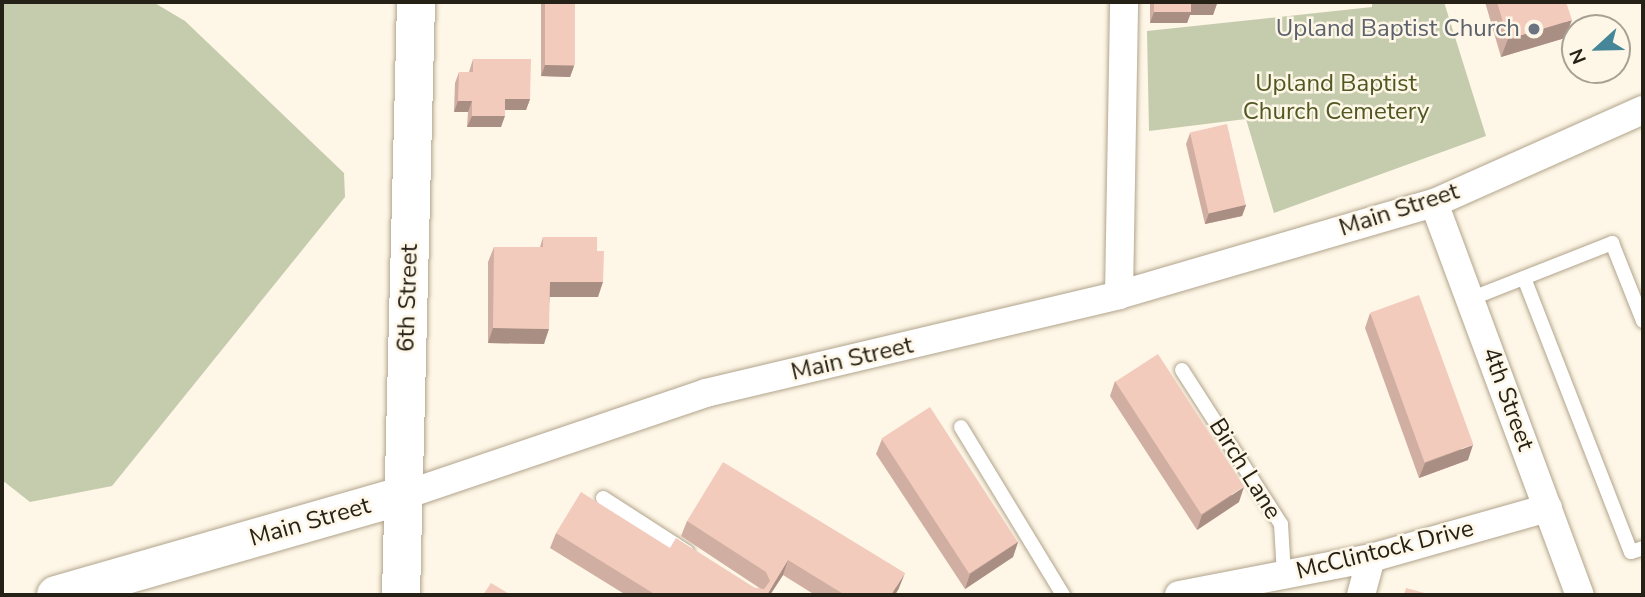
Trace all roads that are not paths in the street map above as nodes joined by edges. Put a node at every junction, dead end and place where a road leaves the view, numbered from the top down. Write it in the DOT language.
graph roads {
  1 [pos="416,2"];
  2 [pos="1124,2"];
  3 [pos="1643,110"];
  4 [pos="1434,203"];
  5 [pos="1524,278"];
  6 [pos="1119,295"];
  7 [pos="1470,299"];
  8 [pos="1643,321"];
  9 [pos="1182,370"];
  10 [pos="961,427"];
  11 [pos="402,496"];
  12 [pos="603,498"];
  13 [pos="1548,508"];
  14 [pos="1643,548"];
  15 [pos="696,558"];
  16 [pos="1371,558"];
  17 [pos="1284,575"];
  18 [pos="56,595"];
  19 [pos="401,595"];
  20 [pos="1063,595"];
  21 [pos="1179,595"];
  22 [pos="1360,595"];
  23 [pos="1580,595"];
  1 -- 11 [label="street, 6th Street"];
  2 -- 6 [label="street"];
  3 -- 4 [label="street, Main Street"];
  4 -- 6 [label="street, Main Street"];
  4 -- 7 [label="street, 4th Street"];
  5 -- 7 [label="lane"];
  5 -- 8 [label="lane"];
  5 -- 14 [label="lane"];
  6 -- 11 [label="street, Main Street"];
  7 -- 13 [label="street, 4th Street"];
  9 -- 17 [label="lane, Birch Lane"];
  10 -- 20 [label="lane"];
  11 -- 18 [label="street, Main Street"];
  11 -- 19 [label="street, 6th Street"];
  12 -- 15 [label="lane"];
  13 -- 16 [label="street, McClintock Drive"];
  13 -- 23 [label="street, 4th Street"];
  16 -- 17 [label="street, McClintock Drive"];
  16 -- 22 [label="street"];
  17 -- 21 [label="street, McClintock Drive"];
}
